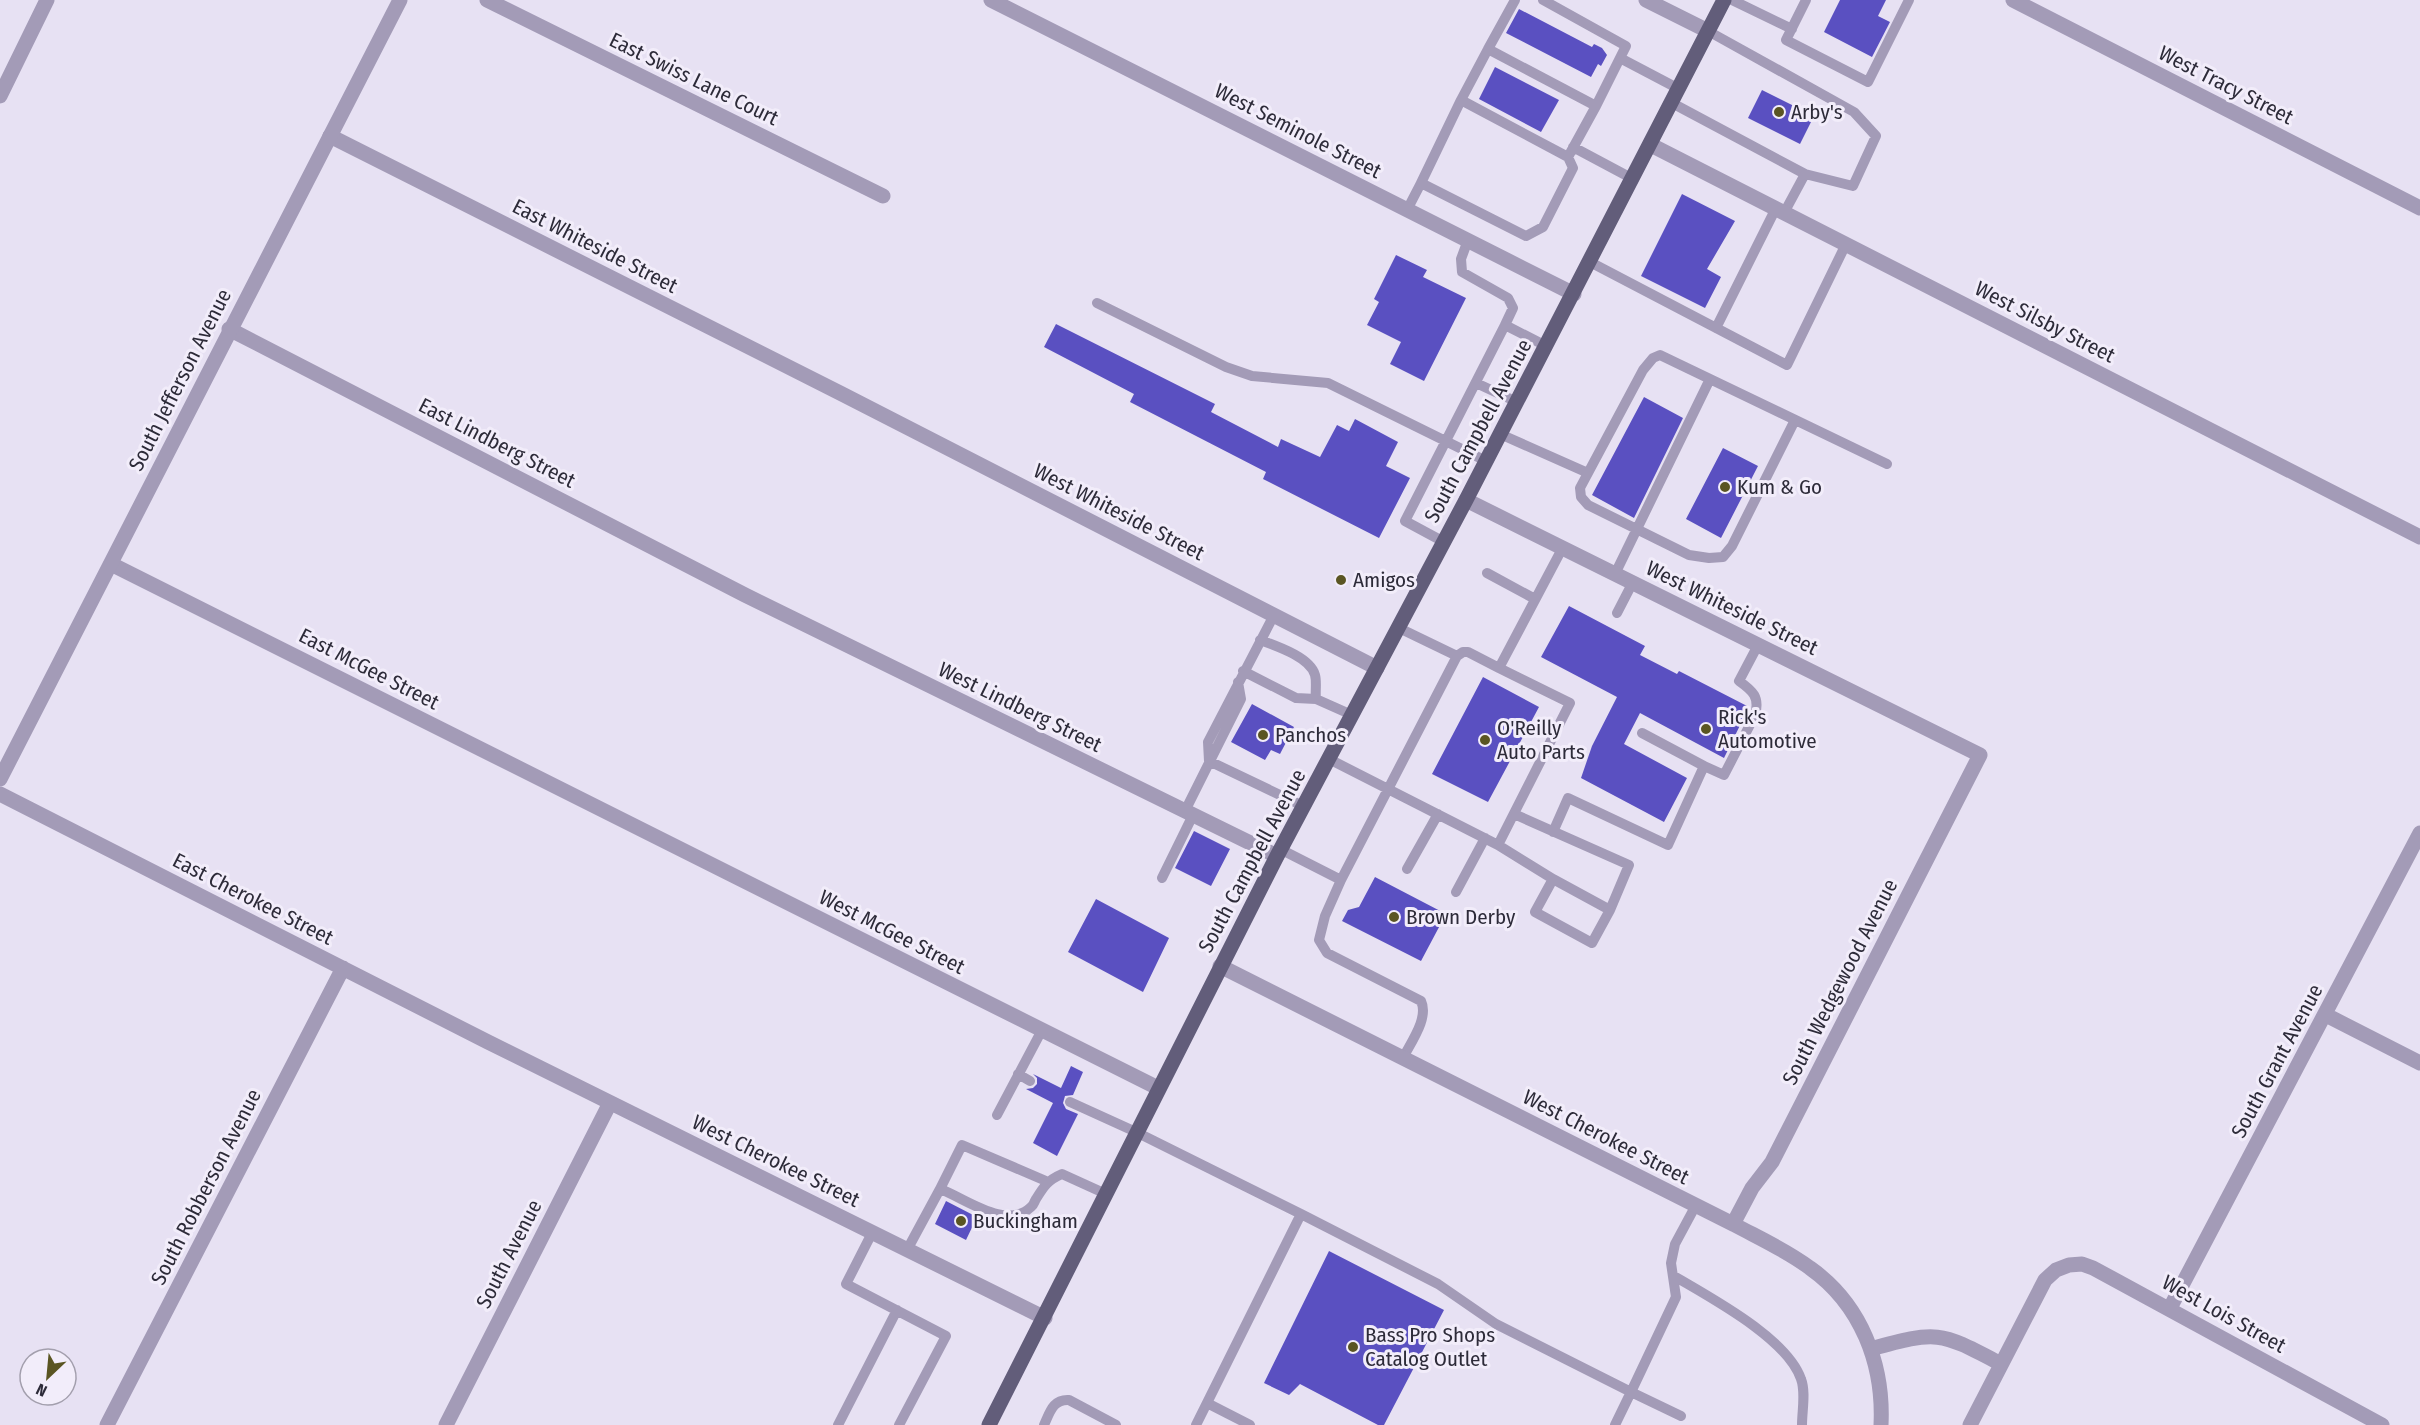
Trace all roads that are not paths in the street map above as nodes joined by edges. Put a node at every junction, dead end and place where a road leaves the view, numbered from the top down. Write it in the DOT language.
graph roads {
  1 [pos="47,0"];
  2 [pos="400,0"];
  3 [pos="487,0"];
  4 [pos="1515,0"];
  5 [pos="1543,0"];
  6 [pos="1646,0"];
  7 [pos="1724,0"];
  8 [pos="1732,0"];
  9 [pos="1806,0"];
  10 [pos="1909,0"];
  11 [pos="2013,0"];
  12 [pos="997,3"];
  13 [pos="1792,29"];
  14 [pos="1708,31"];
  15 [pos="1488,48"];
  16 [pos="1620,58"];
  17 [pos="1679,89"];
  18 [pos="0,96"];
  19 [pos="1461,100"];
  20 [pos="1672,103"];
  21 [pos="1596,106"];
  22 [pos="330,136"];
  23 [pos="1651,145"];
  24 [pos="1571,152"];
  25 [pos="1805,174"];
  26 [pos="1633,179"];
  27 [pos="1421,183"];
  28 [pos="883,196"];
  29 [pos="2420,208"];
  30 [pos="1407,210"];
  31 [pos="1780,211"];
  32 [pos="1468,240"];
  33 [pos="1846,244"];
  34 [pos="1590,262"];
  35 [pos="1574,294"];
  36 [pos="1098,303"];
  37 [pos="1505,325"];
  38 [pos="1716,328"];
  39 [pos="230,329"];
  40 [pos="1546,346"];
  41 [pos="1710,379"];
  42 [pos="1476,383"];
  43 [pos="842,394"];
  44 [pos="1517,402"];
  45 [pos="1795,420"];
  46 [pos="1500,434"];
  47 [pos="1446,441"];
  48 [pos="1486,461"];
  49 [pos="1887,464"];
  50 [pos="1588,473"];
  51 [pos="1466,500"];
  52 [pos="1638,530"];
  53 [pos="2420,537"];
  54 [pos="1444,542"];
  55 [pos="1563,548"];
  56 [pos="111,564"];
  57 [pos="1487,573"];
  58 [pos="1615,574"];
  59 [pos="1633,582"];
  60 [pos="745,595"];
  61 [pos="1535,599"];
  62 [pos="1617,613"];
  63 [pos="1274,615"];
  64 [pos="1399,628"];
  65 [pos="1260,640"];
  66 [pos="1758,645"];
  67 [pos="1457,656"];
  68 [pos="1377,668"];
  69 [pos="1499,668"];
  70 [pos="1243,671"];
  71 [pos="1316,699"];
  72 [pos="1352,716"];
  73 [pos="1642,733"];
  74 [pos="1980,755"];
  75 [pos="1329,759"];
  76 [pos="1209,762"];
  77 [pos="1704,766"];
  78 [pos="0,779"];
  79 [pos="1388,789"];
  80 [pos="0,794"];
  81 [pos="1303,806"];
  82 [pos="608,813"];
  83 [pos="1189,813"];
  84 [pos="1438,814"];
  85 [pos="1514,814"];
  86 [pos="1553,832"];
  87 [pos="2420,832"];
  88 [pos="1485,838"];
  89 [pos="1498,845"];
  90 [pos="1278,853"];
  91 [pos="1407,869"];
  92 [pos="1162,878"];
  93 [pos="1553,879"];
  94 [pos="1341,880"];
  95 [pos="1456,892"];
  96 [pos="1610,910"];
  97 [pos="1220,966"];
  98 [pos="343,969"];
  99 [pos="2326,1015"];
  100 [pos="1042,1030"];
  101 [pos="488,1042"];
  102 [pos="1403,1058"];
  103 [pos="2420,1063"];
  104 [pos="1018,1074"];
  105 [pos="1030,1081"];
  106 [pos="1158,1088"];
  107 [pos="1070,1102"];
  108 [pos="610,1103"];
  109 [pos="997,1115"];
  110 [pos="1136,1132"];
  111 [pos="1046,1181"];
  112 [pos="940,1189"];
  113 [pos="1106,1194"];
  114 [pos="1696,1205"];
  115 [pos="1301,1214"];
  116 [pos="1733,1224"];
  117 [pos="872,1233"];
  118 [pos="907,1250"];
  119 [pos="1674,1276"];
  120 [pos="2170,1308"];
  121 [pos="897,1310"];
  122 [pos="1045,1318"];
  123 [pos="1872,1350"];
  124 [pos="2001,1364"];
  125 [pos="1631,1392"];
  126 [pos="1207,1403"];
  127 [pos="1681,1416"];
  128 [pos="108,1425"];
  129 [pos="446,1425"];
  130 [pos="838,1425"];
  131 [pos="899,1425"];
  132 [pos="989,1425"];
  133 [pos="1044,1425"];
  134 [pos="1116,1425"];
  135 [pos="1196,1425"];
  136 [pos="1250,1425"];
  137 [pos="1615,1425"];
  138 [pos="1802,1425"];
  139 [pos="1881,1425"];
  140 [pos="1970,1425"];
  141 [pos="2382,1425"];
  1 -- 18 [label="street"];
  2 -- 22 [label="street, South Jefferson Avenue"];
  3 -- 28 [label="street, East Swiss Lane Court"];
  4 -- 15 [label="lane"];
  5 -- 16 [label="lane"];
  6 -- 14 [label="street"];
  7 -- 14 [label="main road, South Campbell Avenue"];
  8 -- 13 [label="lane"];
  9 -- 13 [label="lane"];
  10 -- 13 [label="lane"];
  11 -- 29 [label="street, West Tracy Street"];
  12 -- 30 [label="street, West Seminole Street"];
  14 -- 17 [label="main road, South Campbell Avenue"];
  14 -- 25 [label="lane"];
  15 -- 19 [label="lane"];
  15 -- 21 [label="lane"];
  16 -- 17 [label="lane"];
  16 -- 21 [label="lane"];
  17 -- 20 [label="main road, South Campbell Avenue"];
  19 -- 24 [label="lane"];
  19 -- 27 [label="lane"];
  20 -- 23 [label="main road, South Campbell Avenue"];
  20 -- 25 [label="lane"];
  21 -- 24 [label="lane"];
  22 -- 39 [label="street, South Jefferson Avenue"];
  22 -- 43 [label="street, East Whiteside Street"];
  23 -- 26 [label="main road, South Campbell Avenue"];
  23 -- 31 [label="street, West Silsby Street"];
  24 -- 26 [label="lane"];
  24 -- 27 [label="lane"];
  25 -- 31 [label="lane"];
  26 -- 34 [label="main road, South Campbell Avenue"];
  27 -- 30 [label="lane"];
  30 -- 32 [label="street, West Seminole Street"];
  31 -- 33 [label="street, West Silsby Street"];
  31 -- 38 [label="lane"];
  32 -- 35 [label="street, West Seminole Street"];
  32 -- 37 [label="lane"];
  33 -- 38 [label="lane"];
  33 -- 53 [label="street, West Silsby Street"];
  34 -- 35 [label="main road, South Campbell Avenue"];
  34 -- 38 [label="lane"];
  35 -- 40 [label="main road, South Campbell Avenue"];
  36 -- 47 [label="lane"];
  37 -- 40 [label="lane"];
  37 -- 42 [label="lane"];
  39 -- 56 [label="street, South Jefferson Avenue"];
  39 -- 60 [label="street, East Lindberg Street"];
  40 -- 44 [label="main road, South Campbell Avenue"];
  41 -- 45 [label="lane"];
  41 -- 50 [label="lane"];
  41 -- 52 [label="lane"];
  42 -- 44 [label="lane"];
  42 -- 47 [label="lane"];
  43 -- 63 [label="street, West Whiteside Street"];
  44 -- 46 [label="main road, South Campbell Avenue"];
  45 -- 49 [label="lane"];
  45 -- 52 [label="lane"];
  46 -- 48 [label="main road, South Campbell Avenue"];
  46 -- 50 [label="lane"];
  47 -- 48 [label="lane"];
  47 -- 54 [label="lane"];
  48 -- 51 [label="main road, South Campbell Avenue"];
  50 -- 52 [label="lane"];
  51 -- 54 [label="main road, South Campbell Avenue"];
  51 -- 55 [label="street, West Whiteside Street"];
  52 -- 58 [label="lane"];
  54 -- 64 [label="main road, South Campbell Avenue"];
  55 -- 58 [label="street, West Whiteside Street"];
  55 -- 61 [label="lane"];
  56 -- 78 [label="street, South Jefferson Avenue"];
  56 -- 82 [label="street, East McGee Street"];
  57 -- 61 [label="lane"];
  58 -- 59 [label="street, West Whiteside Street"];
  59 -- 62 [label="lane"];
  59 -- 66 [label="street, West Whiteside Street"];
  60 -- 83 [label="street, West Lindberg Street"];
  61 -- 69 [label="lane"];
  63 -- 65 [label="lane"];
  63 -- 68 [label="street, West Whiteside Street"];
  64 -- 67 [label="lane"];
  64 -- 68 [label="main road, South Campbell Avenue"];
  65 -- 70 [label="lane"];
  65 -- 71 [label="lane"];
  66 -- 74 [label="street, West Whiteside Street"];
  66 -- 77 [label="lane"];
  67 -- 69 [label="lane"];
  67 -- 79 [label="lane"];
  68 -- 72 [label="main road, South Campbell Avenue"];
  69 -- 85 [label="lane"];
  70 -- 71 [label="lane"];
  70 -- 76 [label="lane"];
  71 -- 72 [label="lane"];
  72 -- 75 [label="main road, South Campbell Avenue"];
  73 -- 77 [label="lane"];
  74 -- 116 [label="street, South Wedgewood Avenue"];
  75 -- 79 [label="lane"];
  75 -- 81 [label="main road, South Campbell Avenue"];
  76 -- 81 [label="lane"];
  76 -- 83 [label="lane"];
  77 -- 86 [label="lane"];
  79 -- 84 [label="lane"];
  79 -- 94 [label="lane"];
  80 -- 98 [label="street, East Cherokee Street"];
  81 -- 90 [label="main road, South Campbell Avenue"];
  82 -- 100 [label="street, West McGee Street"];
  83 -- 90 [label="street, West Lindberg Street"];
  83 -- 92 [label="lane"];
  84 -- 88 [label="lane"];
  84 -- 91 [label="lane"];
  85 -- 86 [label="lane"];
  85 -- 89 [label="lane"];
  86 -- 96 [label="lane"];
  87 -- 99 [label="street, South Grant Avenue"];
  88 -- 89 [label="lane"];
  88 -- 95 [label="lane"];
  89 -- 93 [label="lane"];
  90 -- 94 [label="lane"];
  90 -- 97 [label="main road, South Campbell Avenue"];
  93 -- 96 [label="lane"];
  93 -- 96 [label="lane"];
  94 -- 102 [label="lane"];
  97 -- 102 [label="street, West Cherokee Street"];
  97 -- 106 [label="main road, South Campbell Avenue"];
  98 -- 101 [label="street, East Cherokee Street"];
  98 -- 128 [label="street, South Robberson Avenue"];
  99 -- 103 [label="street"];
  99 -- 120 [label="street, South Grant Avenue"];
  100 -- 104 [label="lane"];
  100 -- 106 [label="street, West McGee Street"];
  101 -- 108 [label="street, West Cherokee Street"];
  102 -- 114 [label="street, West Cherokee Street"];
  104 -- 105 [label="lane"];
  104 -- 109 [label="lane"];
  106 -- 110 [label="main road, South Campbell Avenue"];
  107 -- 110 [label="lane"];
  108 -- 117 [label="street, West Cherokee Street"];
  108 -- 129 [label="street, South Avenue"];
  110 -- 113 [label="main road, South Campbell Avenue"];
  110 -- 115 [label="lane"];
  111 -- 112 [label="lane"];
  111 -- 112 [label="lane"];
  111 -- 113 [label="lane"];
  112 -- 118 [label="lane"];
  113 -- 122 [label="main road, South Campbell Avenue"];
  114 -- 116 [label="street, West Cherokee Street"];
  114 -- 119 [label="lane"];
  115 -- 125 [label="lane"];
  115 -- 126 [label="lane"];
  116 -- 123 [label="street, West Cherokee Street"];
  117 -- 118 [label="street, West Cherokee Street"];
  117 -- 121 [label="lane"];
  118 -- 122 [label="street, West Cherokee Street"];
  119 -- 125 [label="lane"];
  119 -- 138 [label="lane"];
  120 -- 124 [label="street, West Lois Street"];
  120 -- 141 [label="street, West Lois Street"];
  121 -- 130 [label="lane"];
  121 -- 131 [label="lane"];
  122 -- 132 [label="main road, South Campbell Avenue"];
  123 -- 124 [label="street"];
  123 -- 139 [label="street, West Cherokee Street"];
  124 -- 140 [label="street"];
  125 -- 127 [label="lane"];
  125 -- 137 [label="lane"];
  126 -- 135 [label="lane"];
  126 -- 136 [label="lane"];
  133 -- 134 [label="lane"];
}
